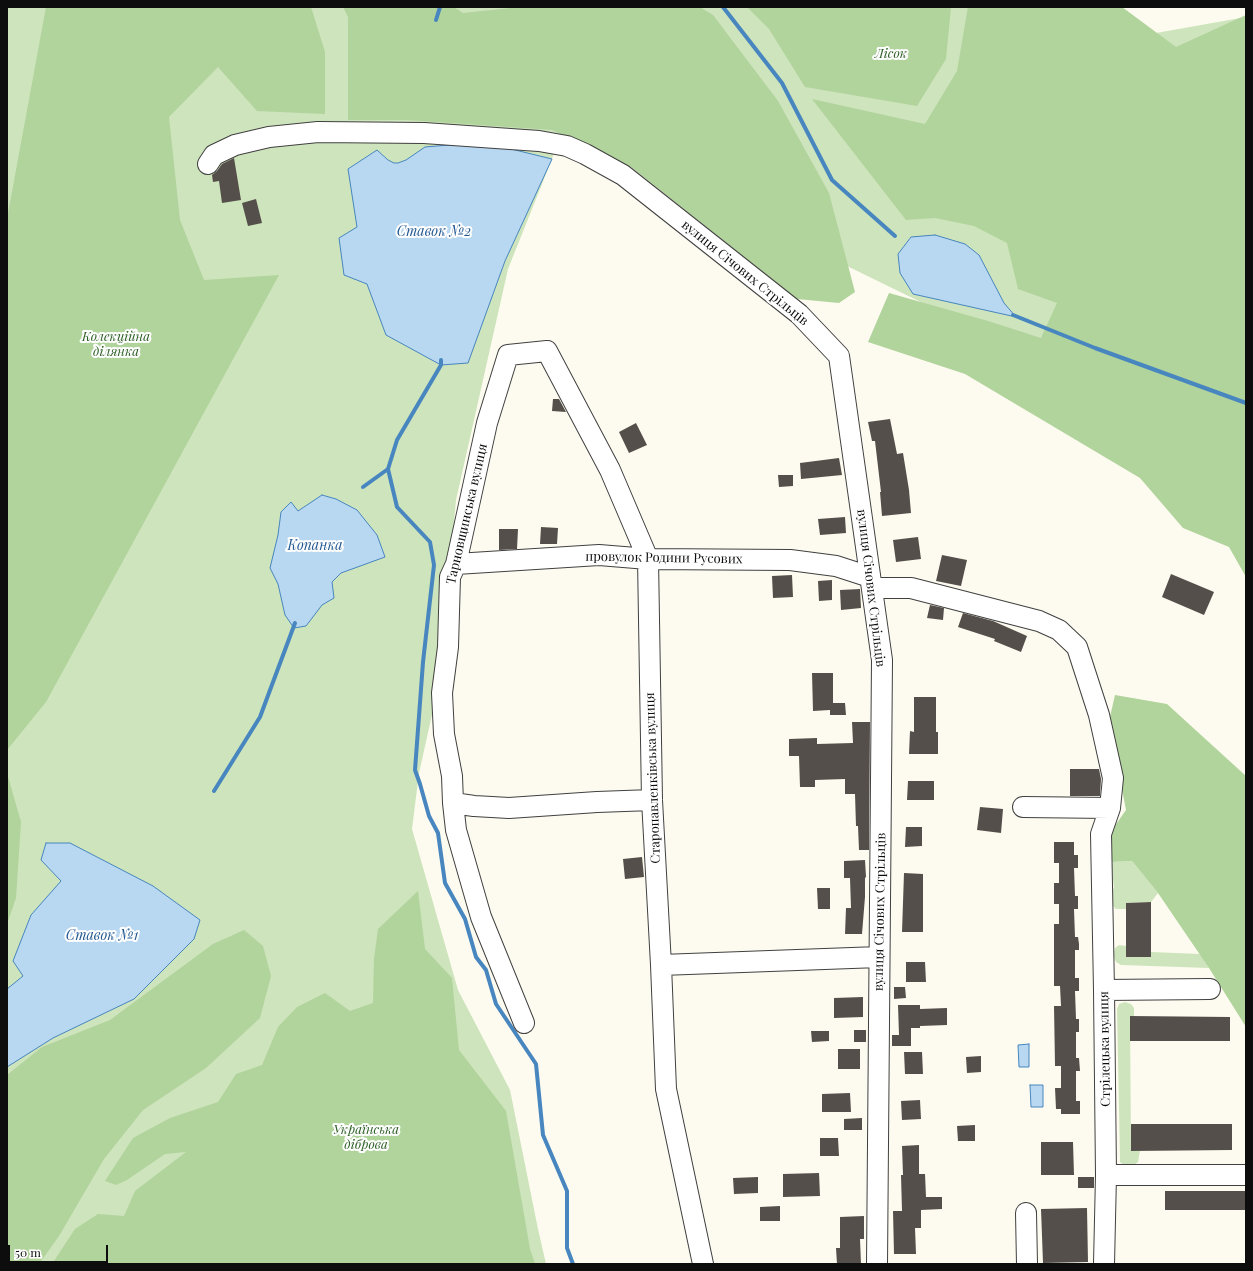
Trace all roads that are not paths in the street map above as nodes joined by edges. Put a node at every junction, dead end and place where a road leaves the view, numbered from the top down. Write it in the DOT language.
graph roads {
  1 [pos="208,164"];
  2 [pos="508,355"];
  3 [pos="648,560"];
  4 [pos="456,564"];
  5 [pos="871,583"];
  6 [pos="652,800"];
  7 [pos="453,803"];
  8 [pos="1023,807"];
  9 [pos="1110,808"];
  10 [pos="1101,834"];
  11 [pos="879,957"];
  12 [pos="661,965"];
  13 [pos="1210,989"];
  14 [pos="1104,990"];
  15 [pos="524,1023"];
  16 [pos="1106,1175"];
  17 [pos="1246,1175"];
  18 [pos="1026,1213"];
  19 [pos="703,1264"];
  20 [pos="876,1264"];
  21 [pos="1027,1264"];
  22 [pos="1104,1264"];
  1 -- 5 [label="street, вулиця Січових Стрільців"];
  2 -- 3 [label="street, Старопавленківська вулиця"];
  2 -- 4 [label="street, Тарновщинська вулиця"];
  3 -- 4 [label="street, провулок Родини Русових"];
  3 -- 5 [label="street, провулок Родини Русових"];
  3 -- 6 [label="street, Старопавленківська вулиця"];
  4 -- 7 [label="street, Тарновщинська вулиця"];
  5 -- 9 [label="street, провулок Родини Русових"];
  5 -- 11 [label="street, вулиця Січових Стрільців"];
  6 -- 7 [label="street"];
  6 -- 12 [label="street, Старопавленківська вулиця"];
  7 -- 15 [label="street, Тарновщинська вулиця"];
  8 -- 9 [label="street"];
  9 -- 10 [label="street, провулок Родини Русових"];
  10 -- 14 [label="street, Стрілецька вулиця"];
  11 -- 12 [label="street"];
  11 -- 20 [label="street, вулиця Січових Стрільців"];
  12 -- 19 [label="street, Старопавленківська вулиця"];
  13 -- 14 [label="street"];
  14 -- 16 [label="street, Стрілецька вулиця"];
  16 -- 17 [label="street"];
  16 -- 22 [label="street, Стрілецька вулиця"];
  18 -- 21 [label="street"];
}
